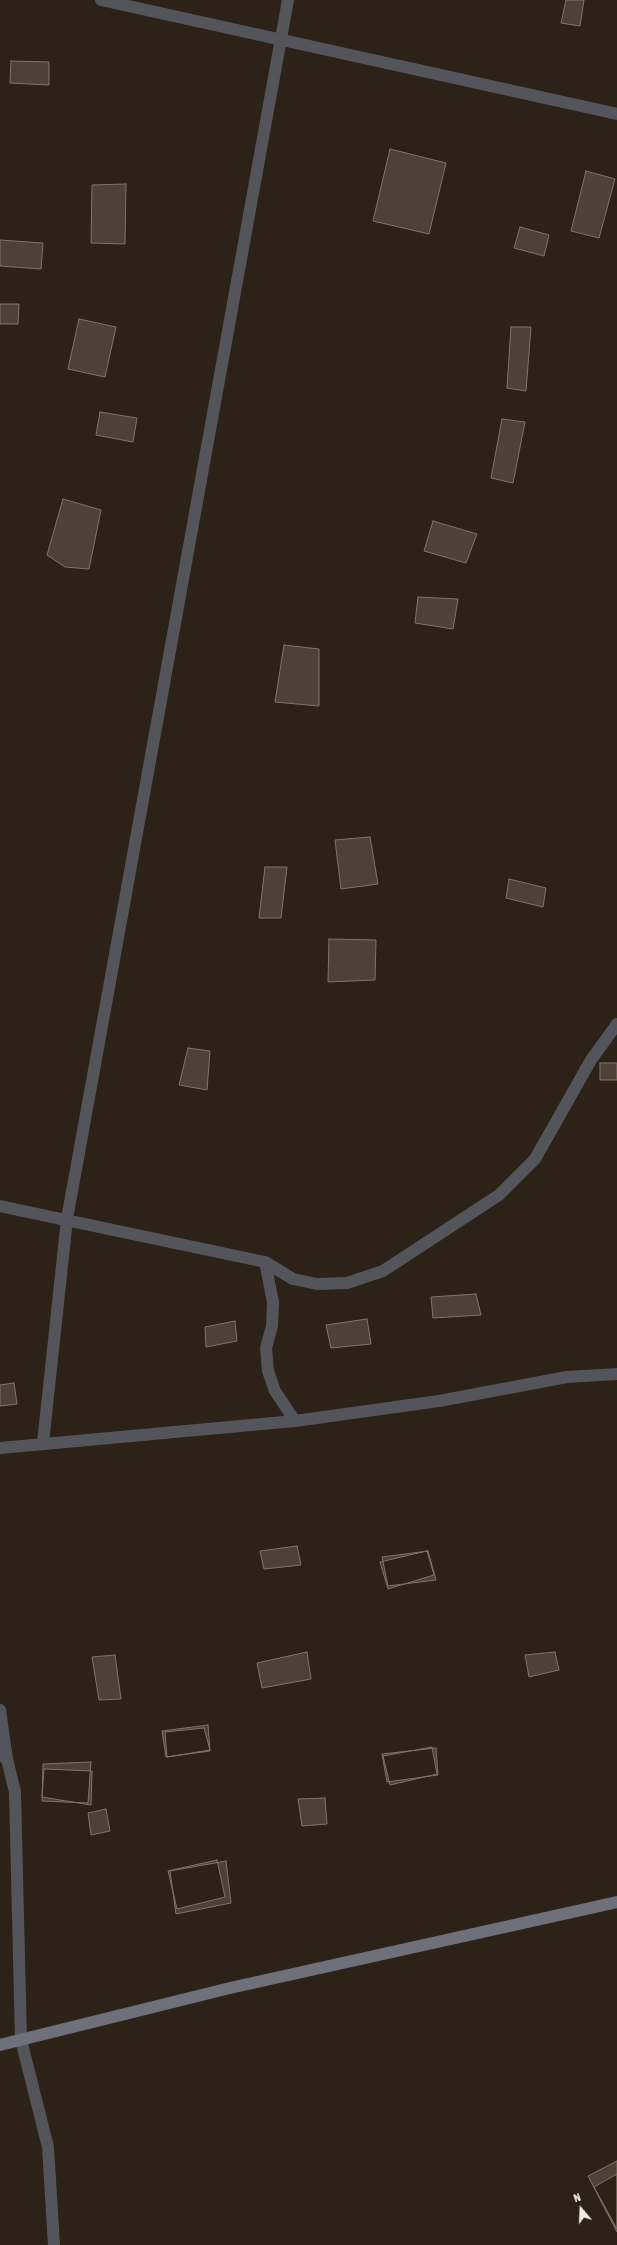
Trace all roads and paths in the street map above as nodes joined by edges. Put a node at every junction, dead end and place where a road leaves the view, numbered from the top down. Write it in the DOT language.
graph roads {
  1 [pos="101,0"];
  2 [pos="288,0"];
  3 [pos="281,40"];
  4 [pos="617,114"];
  5 [pos="617,1024"];
  6 [pos="0,1206"];
  7 [pos="67,1219"];
  8 [pos="266,1262"];
  9 [pos="617,1374"];
  10 [pos="295,1421"];
  11 [pos="43,1443"];
  12 [pos="0,1448"];
  13 [pos="0,1710"];
  14 [pos="4,1757"];
  15 [pos="617,1902"];
  16 [pos="21,2040"];
  17 [pos="0,2045"];
  18 [pos="54,2245"];
  1 -- 3 [label="street"];
  2 -- 3 [label="street"];
  3 -- 4 [label="street"];
  3 -- 7 [label="street"];
  5 -- 8 [label="street"];
  6 -- 7 [label="street"];
  7 -- 8 [label="street"];
  7 -- 11 [label="street"];
  8 -- 10 [label="street"];
  9 -- 10 [label="street"];
  10 -- 11 [label="street"];
  11 -- 12 [label="street"];
  13 -- 14 [label="street"];
  14 -- 16 [label="street"];
  15 -- 16 [label="street"];
  16 -- 17 [label="street"];
  16 -- 18 [label="street"];
}
